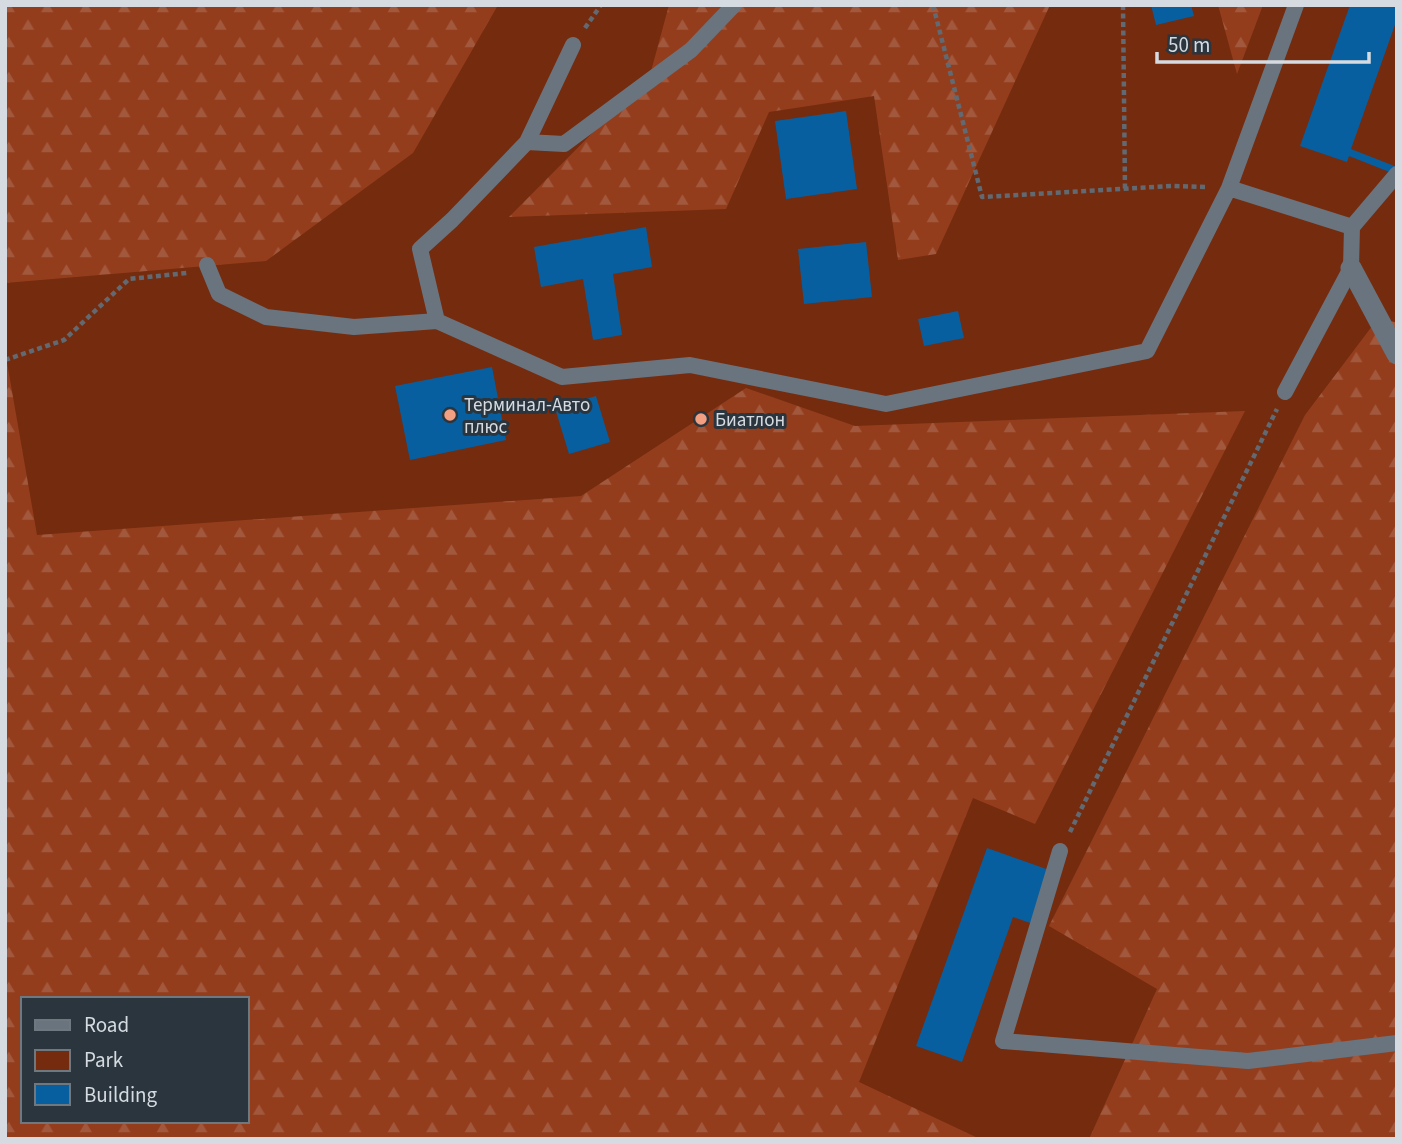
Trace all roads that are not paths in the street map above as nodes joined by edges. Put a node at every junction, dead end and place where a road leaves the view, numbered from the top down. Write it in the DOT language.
graph roads {
  1 [pos="734,5"];
  2 [pos="1296,5"];
  3 [pos="573,45"];
  4 [pos="527,142"];
  5 [pos="1397,174"];
  6 [pos="1229,188"];
  7 [pos="1352,227"];
  8 [pos="208,268"];
  9 [pos="1351,268"];
  10 [pos="437,321"];
  11 [pos="1397,354"];
  12 [pos="1285,392"];
  13 [pos="1060,851"];
  14 [pos="1397,1043"];
  1 -- 4 [label="lane"];
  2 -- 6 [label="lane"];
  3 -- 4 [label="lane"];
  4 -- 10 [label="lane"];
  5 -- 7 [label="lane"];
  6 -- 7 [label="lane"];
  6 -- 10 [label="lane"];
  7 -- 9 [label="lane"];
  8 -- 10 [label="lane"];
  9 -- 11 [label="street"];
  9 -- 12 [label="lane"];
  13 -- 14 [label="lane"];
}
